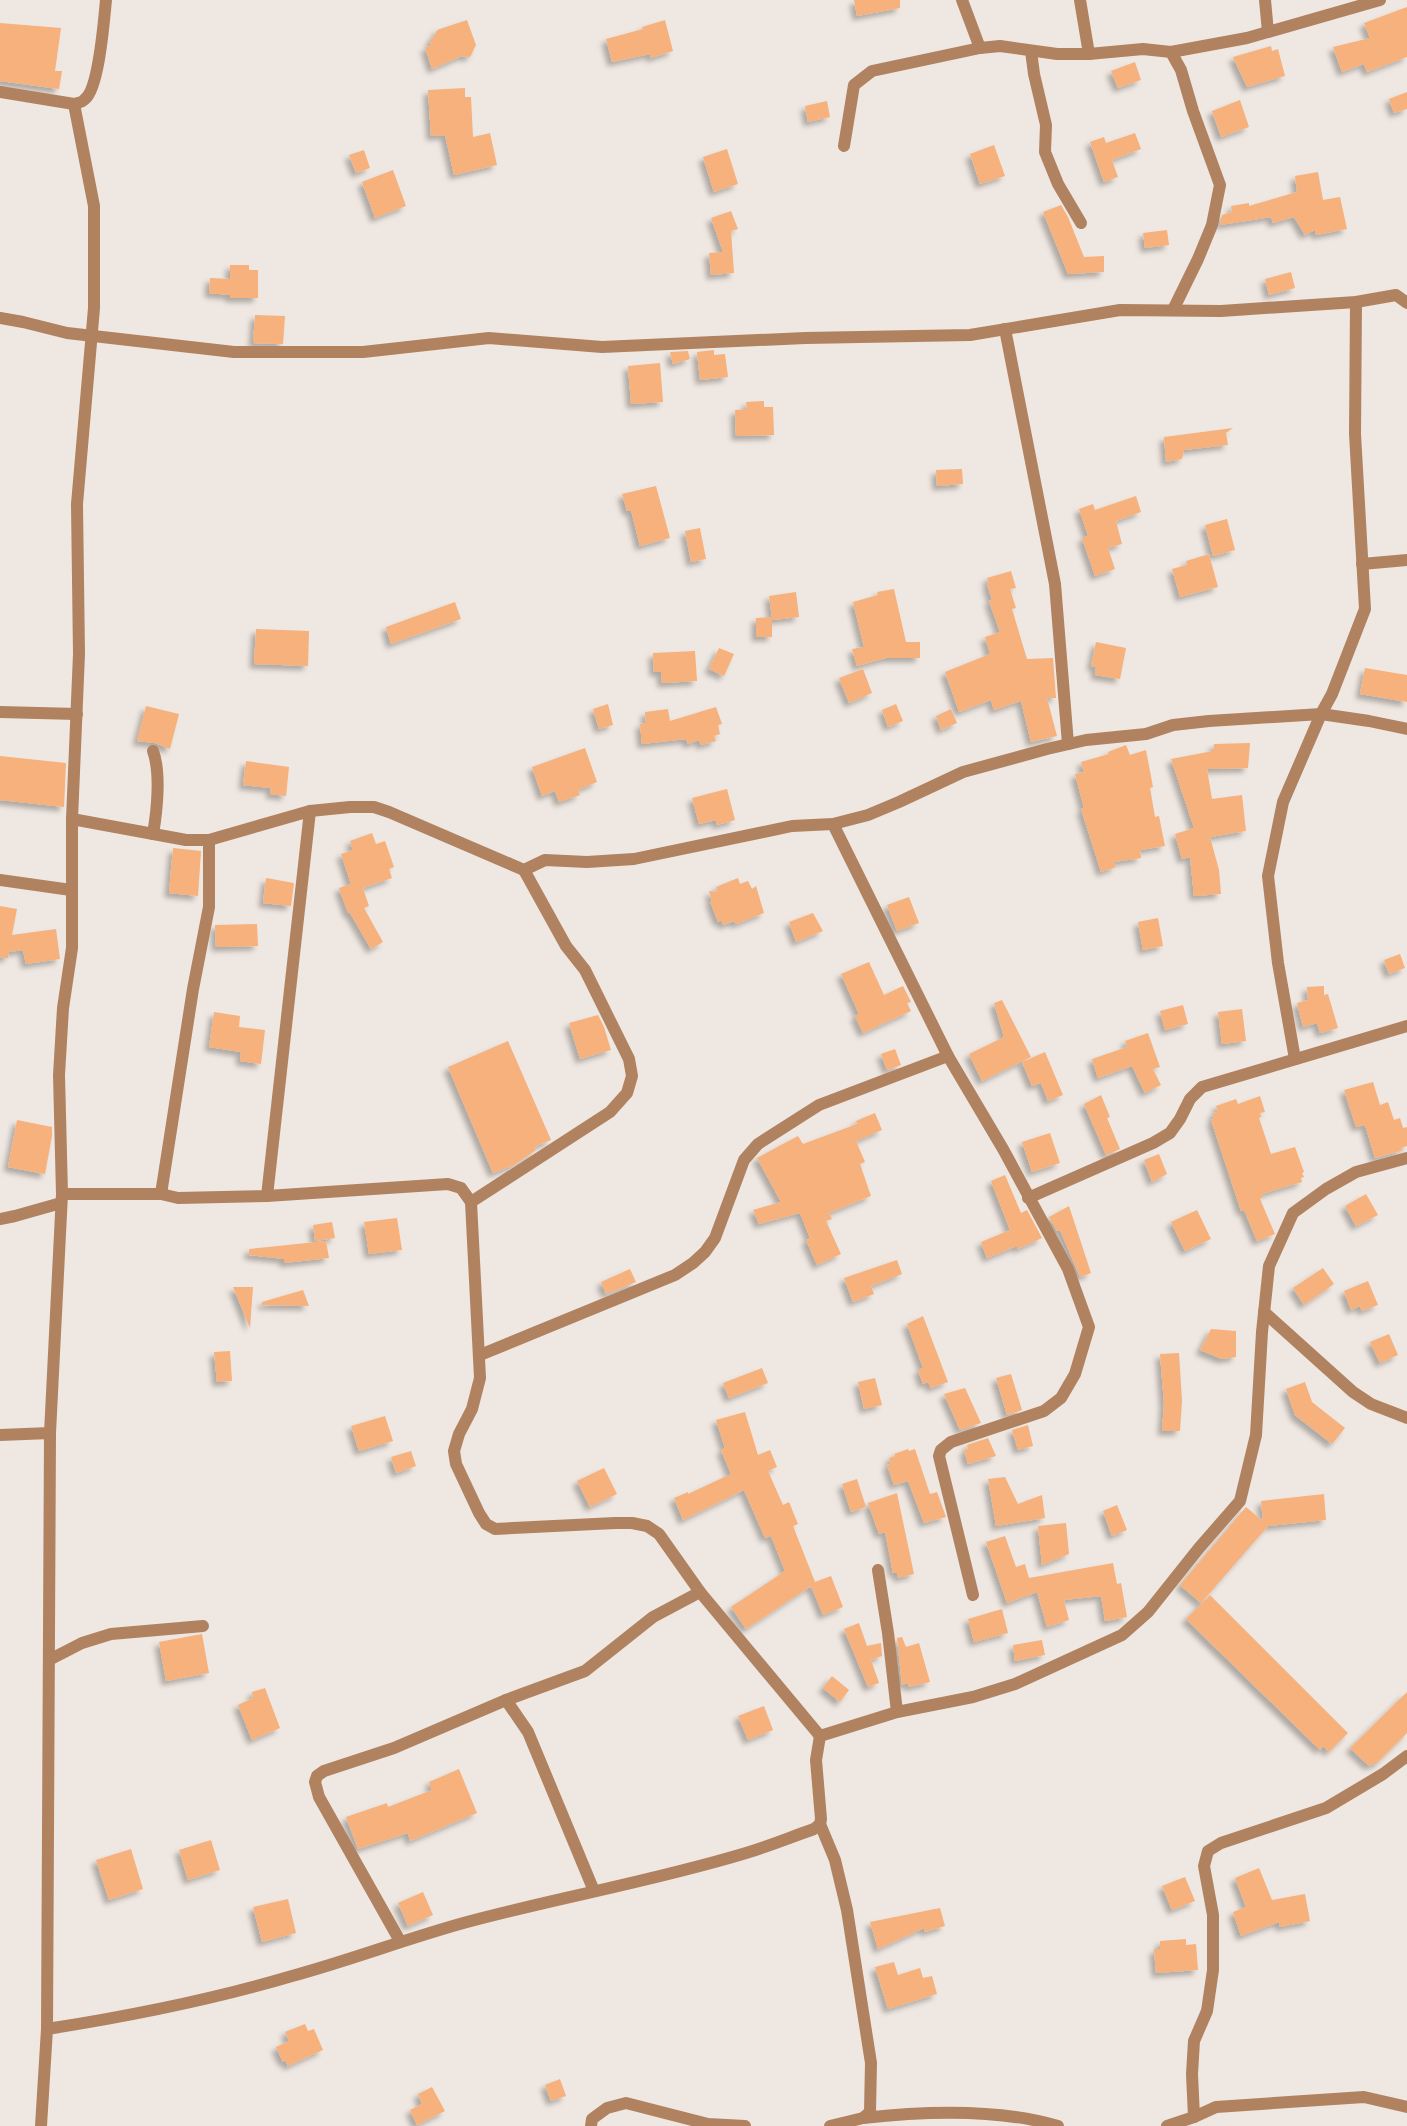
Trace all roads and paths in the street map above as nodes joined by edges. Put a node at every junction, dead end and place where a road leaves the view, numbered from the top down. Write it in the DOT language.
graph roads {
  1 [pos="106,0"];
  2 [pos="962,0"];
  3 [pos="1080,0"];
  4 [pos="1265,0"];
  5 [pos="1380,0"];
  6 [pos="1268,32"];
  7 [pos="980,48"];
  8 [pos="1031,51"];
  9 [pos="1171,52"];
  10 [pos="1089,54"];
  11 [pos="0,92"];
  12 [pos="74,104"];
  13 [pos="844,146"];
  14 [pos="1081,223"];
  15 [pos="1402,293"];
  16 [pos="1356,302"];
  17 [pos="1407,303"];
  18 [pos="1173,310"];
  19 [pos="0,318"];
  20 [pos="1005,329"];
  21 [pos="91,336"];
  22 [pos="1407,560"];
  23 [pos="1362,564"];
  24 [pos="0,712"];
  25 [pos="78,714"];
  26 [pos="1321,714"];
  27 [pos="1407,729"];
  28 [pos="1068,744"];
  29 [pos="152,751"];
  30 [pos="310,810"];
  31 [pos="72,819"];
  32 [pos="833,824"];
  33 [pos="153,834"];
  34 [pos="209,840"];
  35 [pos="524,870"];
  36 [pos="0,880"];
  37 [pos="71,890"];
  38 [pos="1407,1026"];
  39 [pos="948,1056"];
  40 [pos="1295,1060"];
  41 [pos="1407,1158"];
  42 [pos="161,1194"];
  43 [pos="267,1196"];
  44 [pos="62,1198"];
  45 [pos="1028,1198"];
  46 [pos="471,1202"];
  47 [pos="0,1218"];
  48 [pos="1264,1312"];
  49 [pos="480,1355"];
  50 [pos="1407,1418"];
  51 [pos="50,1433"];
  52 [pos="0,1435"];
  53 [pos="878,1570"];
  54 [pos="700,1592"];
  55 [pos="973,1595"];
  56 [pos="202,1626"];
  57 [pos="49,1660"];
  58 [pos="506,1700"];
  59 [pos="897,1712"];
  60 [pos="820,1736"];
  61 [pos="1407,1756"];
  62 [pos="820,1824"];
  63 [pos="594,1891"];
  64 [pos="400,1941"];
  65 [pos="47,2029"];
  66 [pos="1406,2105"];
  67 [pos="1194,2117"];
  68 [pos="863,2118"];
  69 [pos="41,2126"];
  70 [pos="591,2126"];
  71 [pos="745,2126"];
  72 [pos="830,2126"];
  73 [pos="1058,2126"];
  74 [pos="1167,2126"];
  1 -- 12 [label="street"];
  2 -- 7 [label="street"];
  3 -- 10 [label="street"];
  4 -- 6 [label="street"];
  5 -- 6 [label="street"];
  6 -- 9 [label="street"];
  7 -- 8 [label="street"];
  7 -- 13 [label="street"];
  8 -- 10 [label="street"];
  8 -- 14 [label="street"];
  9 -- 10 [label="street"];
  9 -- 18 [label="street"];
  11 -- 12 [label="street"];
  12 -- 21 [label="street"];
  15 -- 16 [label="street"];
  15 -- 17 [label="street"];
  16 -- 18 [label="street"];
  16 -- 23 [label="street"];
  18 -- 20 [label="street"];
  19 -- 21 [label="street"];
  20 -- 21 [label="street"];
  20 -- 28 [label="street"];
  21 -- 25 [label="street"];
  22 -- 23 [label="street"];
  23 -- 26 [label="street"];
  24 -- 25 [label="street"];
  25 -- 31 [label="street"];
  26 -- 27 [label="street"];
  26 -- 28 [label="street"];
  26 -- 40 [label="street"];
  28 -- 32 [label="street"];
  29 -- 33 [label="street"];
  30 -- 34 [label="street"];
  30 -- 35 [label="street"];
  30 -- 43 [label="street"];
  31 -- 33 [label="street"];
  31 -- 37 [label="street"];
  32 -- 35 [label="street"];
  32 -- 39 [label="street"];
  33 -- 34 [label="street"];
  34 -- 42 [label="street"];
  35 -- 46 [label="street"];
  36 -- 37 [label="street"];
  37 -- 44 [label="street"];
  38 -- 40 [label="street"];
  39 -- 45 [label="street"];
  39 -- 49 [label="street"];
  40 -- 45 [label="street"];
  41 -- 48 [label="street"];
  42 -- 43 [label="street"];
  42 -- 44 [label="street"];
  43 -- 46 [label="street"];
  44 -- 47 [label="street"];
  44 -- 51 [label="street"];
  45 -- 55 [label="street"];
  46 -- 49 [label="street"];
  48 -- 50 [label="street"];
  48 -- 59 [label="street"];
  49 -- 54 [label="street"];
  51 -- 52 [label="street"];
  51 -- 57 [label="street"];
  53 -- 59 [label="street"];
  54 -- 58 [label="street"];
  54 -- 60 [label="street"];
  56 -- 57 [label="street"];
  57 -- 65 [label="street"];
  58 -- 63 [label="street"];
  58 -- 64 [label="street"];
  59 -- 60 [label="street"];
  60 -- 62 [label="street"];
  61 -- 67 [label="street"];
  62 -- 63 [label="street"];
  62 -- 68 [label="street"];
  63 -- 64 [label="street"];
  64 -- 65 [label="street"];
  65 -- 69 [label="street"];
  66 -- 67 [label="street"];
  67 -- 74 [label="street"];
  68 -- 72 [label="street"];
  68 -- 73 [label="street"];
  70 -- 71 [label="street"];
}
